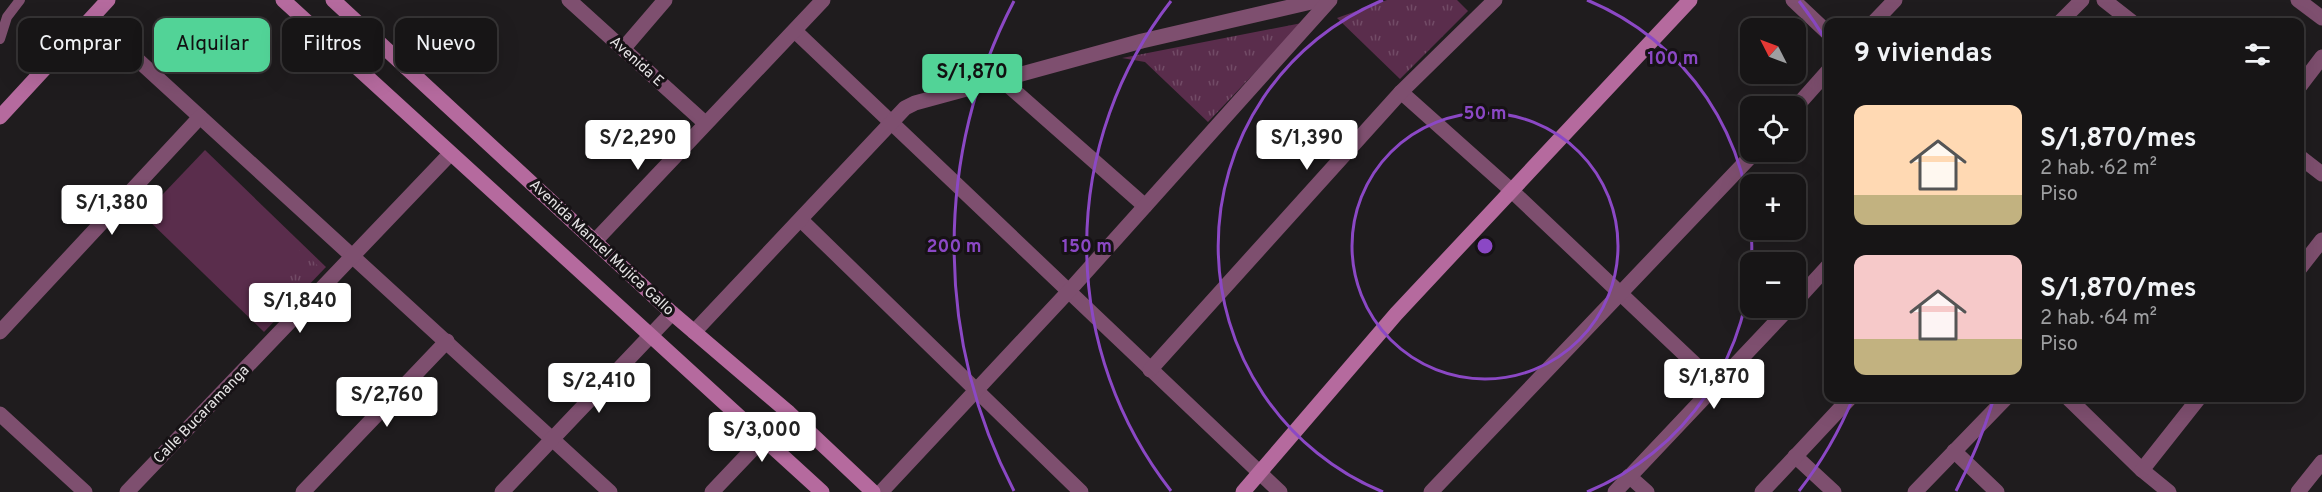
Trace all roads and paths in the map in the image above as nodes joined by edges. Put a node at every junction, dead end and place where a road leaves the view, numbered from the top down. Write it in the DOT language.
graph roads {
  1 [pos="20,0"];
  2 [pos="108,0"];
  3 [pos="283,0"];
  4 [pos="333,0"];
  5 [pos="569,0"];
  6 [pos="665,0"];
  7 [pos="823,0"];
  8 [pos="1320,0"];
  9 [pos="1330,0"];
  10 [pos="1690,0"];
  11 [pos="1792,0"];
  12 [pos="1895,0"];
  13 [pos="2082,0"];
  14 [pos="2104,0"];
  15 [pos="2298,0"];
  16 [pos="1494,1"];
  17 [pos="92,18"];
  18 [pos="1878,18"];
  19 [pos="2064,18"];
  20 [pos="2127,18"];
  21 [pos="2322,18"];
  22 [pos="1824,29"];
  23 [pos="795,31"];
  24 [pos="0,39"];
  25 [pos="623,49"];
  26 [pos="2322,57"];
  27 [pos="142,64"];
  28 [pos="42,72"];
  29 [pos="1824,76"];
  30 [pos="1002,80"];
  31 [pos="2304,81"];
  32 [pos="1401,92"];
  33 [pos="1806,96"];
  34 [pos="0,117"];
  35 [pos="200,117"];
  36 [pos="893,121"];
  37 [pos="705,123"];
  38 [pos="450,154"];
  39 [pos="2304,161"];
  40 [pos="1746,162"];
  41 [pos="2322,174"];
  42 [pos="1512,191"];
  43 [pos="1145,206"];
  44 [pos="801,220"];
  45 [pos="2322,240"];
  46 [pos="595,241"];
  47 [pos="353,255"];
  48 [pos="2304,263"];
  49 [pos="1824,270"];
  50 [pos="1806,290"];
  51 [pos="1068,291"];
  52 [pos="1620,295"];
  53 [pos="672,313"];
  54 [pos="1779,318"];
  55 [pos="0,332"];
  56 [pos="694,332"];
  57 [pos="650,336"];
  58 [pos="447,341"];
  59 [pos="1150,370"];
  60 [pos="1716,384"];
  61 [pos="976,388"];
  62 [pos="1846,402"];
  63 [pos="2002,402"];
  64 [pos="2072,402"];
  65 [pos="2196,402"];
  66 [pos="788,412"];
  67 [pos="0,414"];
  68 [pos="554,438"];
  69 [pos="763,438"];
  70 [pos="1954,451"];
  71 [pos="1795,456"];
  72 [pos="2322,462"];
  73 [pos="2142,470"];
  74 [pos="1260,473"];
  75 [pos="1629,476"];
  76 [pos="79,490"];
  77 [pos="127,492"];
  78 [pos="303,492"];
  79 [pos="502,492"];
  80 [pos="610,492"];
  81 [pos="712,492"];
  82 [pos="822,492"];
  83 [pos="873,492"];
  84 [pos="881,492"];
  85 [pos="1081,492"];
  86 [pos="1243,492"];
  87 [pos="1280,492"];
  88 [pos="1431,492"];
  89 [pos="1615,492"];
  90 [pos="1647,492"];
  91 [pos="1762,492"];
  92 [pos="1834,492"];
  93 [pos="1915,492"];
  94 [pos="1997,492"];
  95 [pos="2169,492"];
  96 [pos="2298,492"];
  1 -- 24 [label="lane"];
  2 -- 17 [label="street"];
  3 -- 38 [label="street"];
  4 -- 46 [label="street, Avenida Manuel Mujica Gallo"];
  5 -- 25 [label="street, Avenida E"];
  6 -- 25 [label="street"];
  7 -- 23 [label="street"];
  8 -- 30 [label="street"];
  9 -- 43 [label="street"];
  10 -- 42 [label="street"];
  11 -- 22 [label="street"];
  12 -- 18 [label="street"];
  13 -- 19 [label="street"];
  14 -- 20 [label="street"];
  15 -- 21 [label="street"];
  16 -- 32 [label="street"];
  23 -- 36 [label="street"];
  23 -- 37 [label="street"];
  25 -- 37 [label="street, Avenida E"];
  26 -- 31 [label="street"];
  27 -- 35 [label="street"];
  28 -- 34 [label="street"];
  29 -- 33 [label="street"];
  30 -- 36 [label="street"];
  30 -- 43 [label="street"];
  32 -- 42 [label="street"];
  32 -- 59 [label="street"];
  35 -- 47 [label="street"];
  35 -- 55 [label="street"];
  36 -- 44 [label="street"];
  36 -- 51 [label="street"];
  37 -- 46 [label="street"];
  38 -- 47 [label="street, Calle Bucaramanga"];
  38 -- 57 [label="street"];
  39 -- 41 [label="street"];
  40 -- 52 [label="street"];
  42 -- 52 [label="street"];
  42 -- 74 [label="street"];
  43 -- 51 [label="street"];
  44 -- 56 [label="street"];
  44 -- 61 [label="street"];
  45 -- 48 [label="street"];
  46 -- 53 [label="street, Avenida Manuel Mujica Gallo"];
  47 -- 58 [label="street"];
  47 -- 77 [label="street, Calle Bucaramanga"];
  49 -- 50 [label="street"];
  51 -- 59 [label="street"];
  51 -- 61 [label="street"];
  52 -- 60 [label="street"];
  52 -- 88 [label="street"];
  53 -- 56 [label="street, Avenida Manuel Mujica Gallo"];
  53 -- 57 [label="street"];
  54 -- 60 [label="street"];
  56 -- 66 [label="street, Avenida Manuel Mujica Gallo"];
  57 -- 68 [label="street"];
  57 -- 69 [label="street"];
  58 -- 68 [label="street"];
  58 -- 78 [label="street"];
  59 -- 74 [label="street"];
  60 -- 75 [label="street"];
  61 -- 84 [label="street"];
  61 -- 85 [label="street"];
  62 -- 71 [label="street"];
  63 -- 70 [label="street"];
  64 -- 73 [label="street"];
  65 -- 73 [label="street"];
  66 -- 69 [label="street"];
  66 -- 83 [label="street, Avenida Manuel Mujica Gallo"];
  67 -- 76 [label="street"];
  68 -- 79 [label="street"];
  68 -- 80 [label="street"];
  69 -- 81 [label="street"];
  69 -- 82 [label="street"];
  70 -- 93 [label="street"];
  70 -- 94 [label="street"];
  71 -- 91 [label="street"];
  71 -- 92 [label="street"];
  72 -- 96 [label="street"];
  73 -- 95 [label="street"];
  74 -- 86 [label="street"];
  74 -- 87 [label="street"];
  75 -- 89 [label="street"];
  75 -- 90 [label="street"];
}
